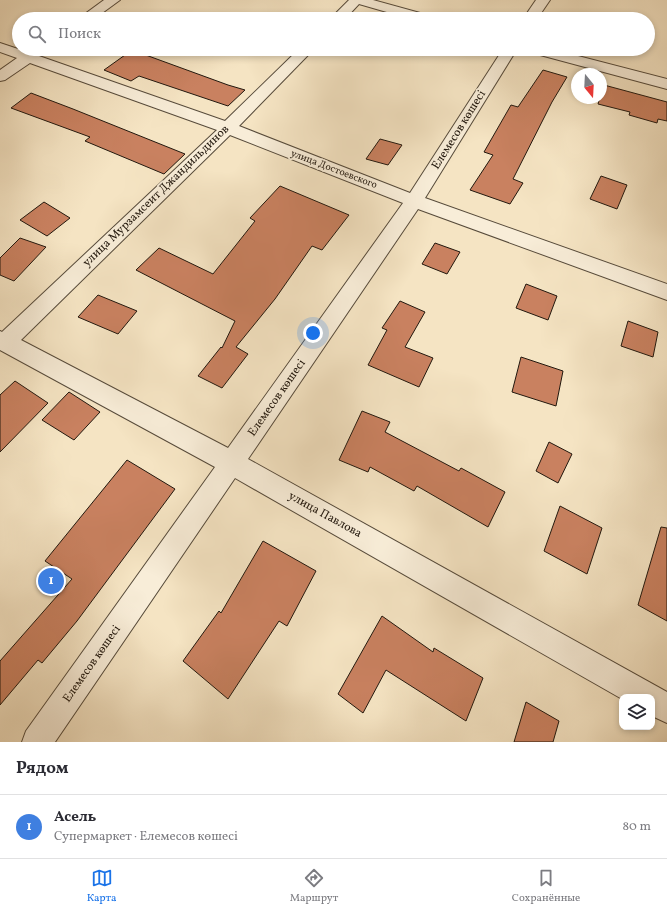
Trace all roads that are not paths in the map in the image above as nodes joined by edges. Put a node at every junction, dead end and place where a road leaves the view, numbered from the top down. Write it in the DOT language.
graph roads {
  1 [pos="113,0"];
  2 [pos="357,0"];
  3 [pos="543,0"];
  4 [pos="95,12"];
  5 [pos="344,12"];
  6 [pos="401,12"];
  7 [pos="535,12"];
  8 [pos="0,47"];
  9 [pos="12,49"];
  10 [pos="30,56"];
  11 [pos="42,56"];
  12 [pos="300,56"];
  13 [pos="506,56"];
  14 [pos="561,56"];
  15 [pos="0,77"];
  16 [pos="667,84"];
  17 [pos="228,128"];
  18 [pos="414,201"];
  19 [pos="667,292"];
  20 [pos="2,341"];
  21 [pos="232,463"];
  22 [pos="642,694"];
  23 [pos="655,702"];
  24 [pos="667,708"];
  25 [pos="37,742"];
  1 -- 4 [label="street"];
  2 -- 5 [label="street"];
  2 -- 6 [label="street"];
  3 -- 7 [label="street"];
  8 -- 9 [label="street, улица Достоевского"];
  10 -- 15 [label="street"];
  11 -- 17 [label="street, улица Достоевского"];
  12 -- 17 [label="street, улица Мурзамсеит Джандильдинов"];
  13 -- 18 [label="street, Елемесов көшесі"];
  14 -- 16 [label="street"];
  17 -- 18 [label="street, улица Достоевского"];
  17 -- 20 [label="street, улица Мурзамсеит Джандильдинов"];
  18 -- 19 [label="street, улица Достоевского"];
  18 -- 21 [label="street, Елемесов көшесі"];
  20 -- 21 [label="street, улица Павлова"];
  21 -- 22 [label="street, улица Павлова"];
  21 -- 25 [label="street, Елемесов көшесі"];
  23 -- 24 [label="street"];
}
